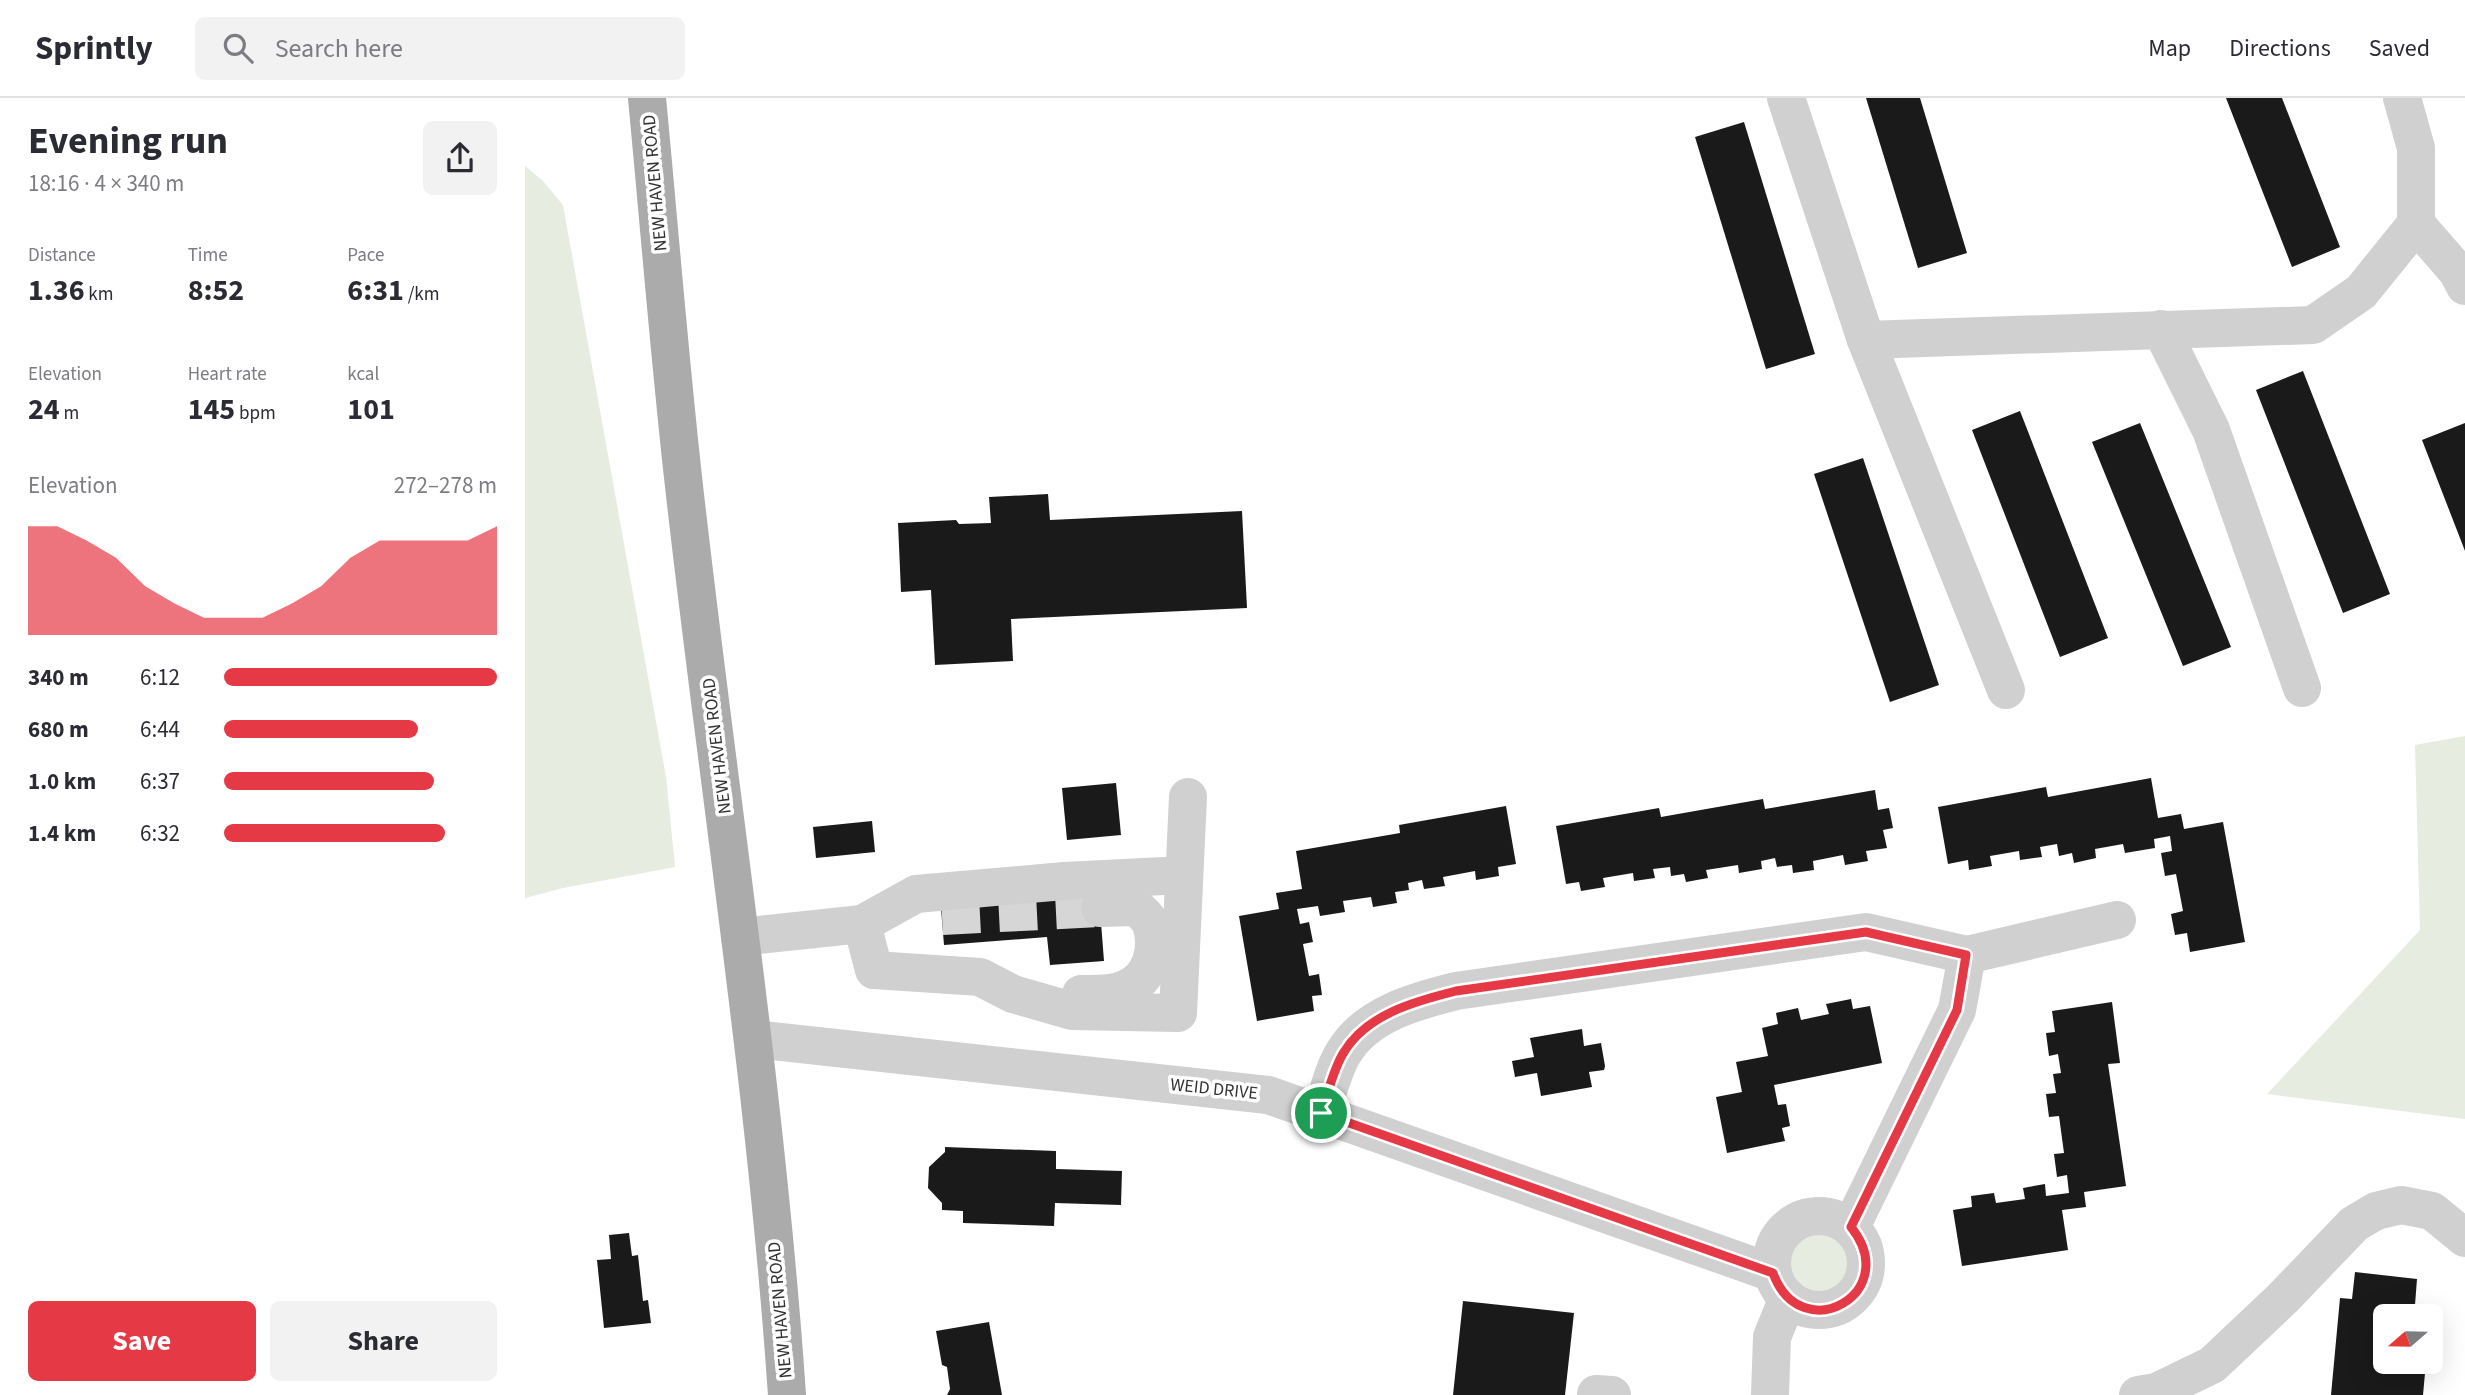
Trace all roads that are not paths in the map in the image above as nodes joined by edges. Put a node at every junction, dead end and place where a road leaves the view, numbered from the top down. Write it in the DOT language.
graph roads {
  1 [pos="647,98"];
  2 [pos="1786,98"];
  3 [pos="2402,98"];
  4 [pos="2416,224"];
  5 [pos="2465,286"];
  6 [pos="2161,329"];
  7 [pos="1866,340"];
  8 [pos="2302,688"];
  9 [pos="2006,690"];
  10 [pos="1188,797"];
  11 [pos="1185,875"];
  12 [pos="1100,908"];
  13 [pos="942,916"];
  14 [pos="2117,920"];
  15 [pos="862,924"];
  16 [pos="740,937"];
  17 [pos="1966,955"];
  18 [pos="1013,995"];
  19 [pos="753,1039"];
  20 [pos="1321,1113"];
  21 [pos="1851,1227"];
  22 [pos="2465,1238"];
  23 [pos="1780,1286"];
  24 [pos="787,1395"];
  25 [pos="1770,1395"];
  26 [pos="2138,1395"];
  1 -- 16 [label="main road, NEW HAVEN ROAD"];
  2 -- 7 [label="street"];
  3 -- 4 [label="street"];
  4 -- 5 [label="street"];
  4 -- 6 [label="street"];
  6 -- 7 [label="street"];
  6 -- 8 [label="street"];
  7 -- 9 [label="street"];
  10 -- 11 [label="street"];
  11 -- 15 [label="street"];
  11 -- 18 [label="street"];
  12 -- 18 [label="street"];
  13 -- 15 [label="street"];
  14 -- 17 [label="street"];
  15 -- 16 [label="street"];
  15 -- 18 [label="street"];
  16 -- 19 [label="main road, NEW HAVEN ROAD"];
  17 -- 20 [label="street"];
  17 -- 21 [label="street"];
  19 -- 20 [label="street, WEID DRIVE"];
  19 -- 24 [label="main road, NEW HAVEN ROAD"];
  20 -- 23 [label="street, WEID DRIVE"];
  21 -- 23 [label="street"];
  21 -- 23 [label="street, WEID DRIVE"];
  22 -- 26 [label="street"];
  23 -- 25 [label="street"];
}
